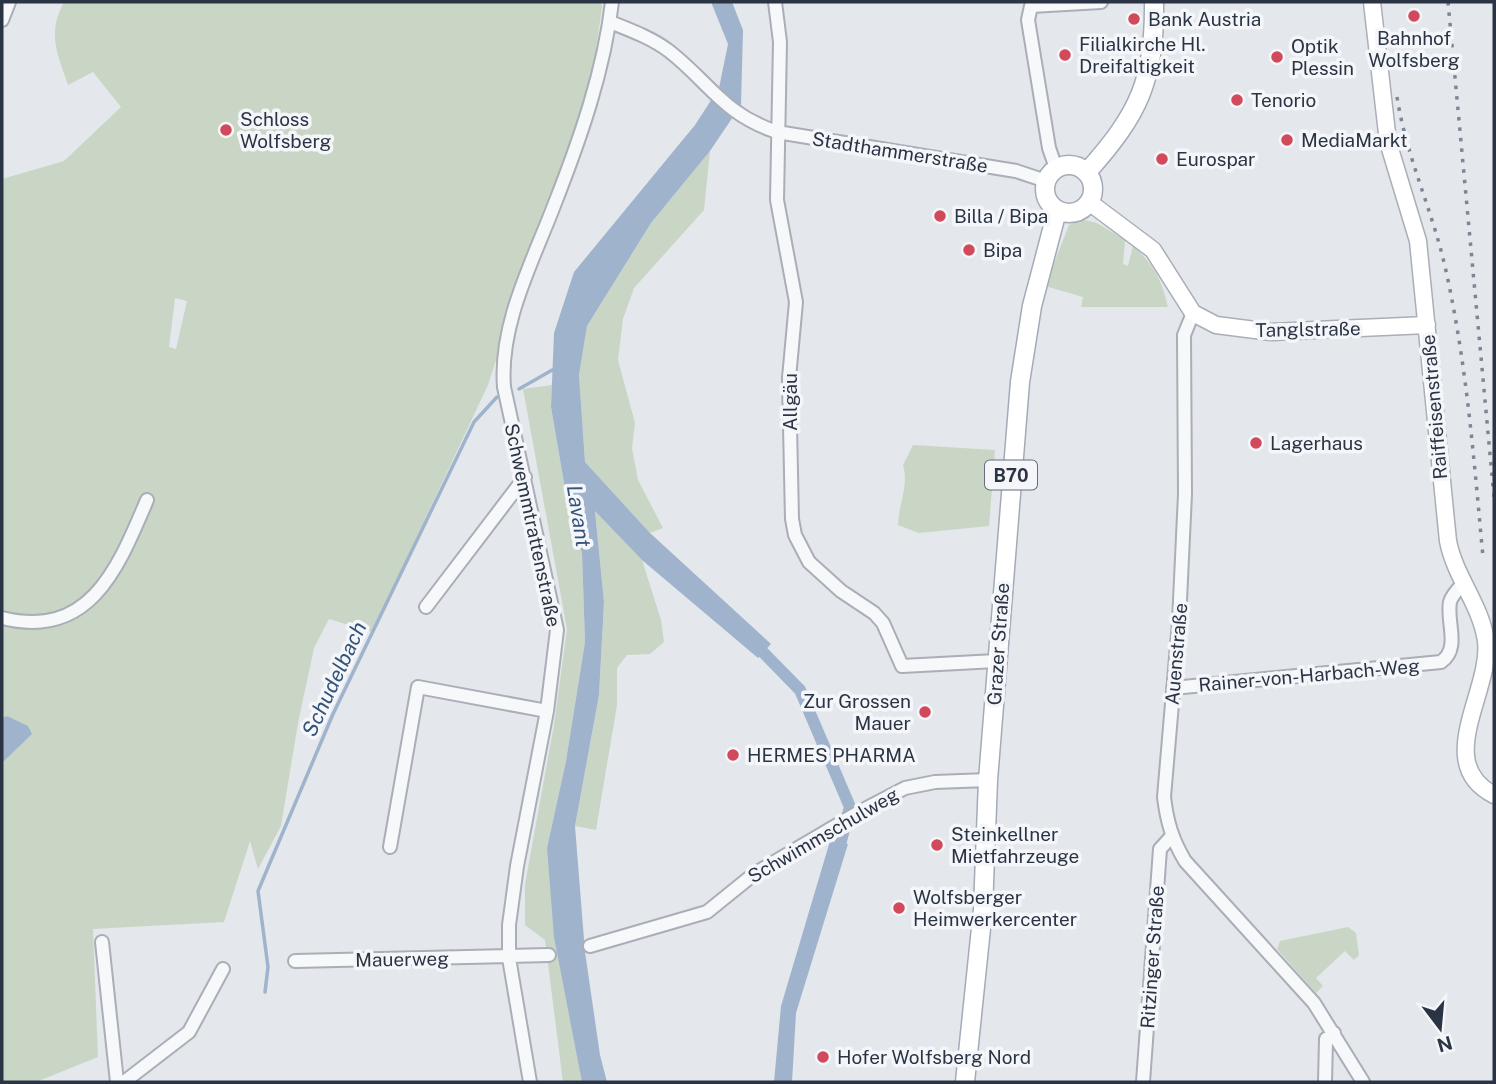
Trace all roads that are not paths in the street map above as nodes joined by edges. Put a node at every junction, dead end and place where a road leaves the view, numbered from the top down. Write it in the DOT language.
graph roads {
  1 [pos="9,2"];
  2 [pos="612,2"];
  3 [pos="775,2"];
  4 [pos="1101,2"];
  5 [pos="1154,2"];
  6 [pos="1371,2"];
  7 [pos="2,20"];
  8 [pos="610,22"];
  9 [pos="778,132"];
  10 [pos="1087,173"];
  11 [pos="1051,174"];
  12 [pos="1089,202"];
  13 [pos="1057,211"];
  14 [pos="1193,313"];
  15 [pos="1427,325"];
  16 [pos="525,477"];
  17 [pos="147,500"];
  18 [pos="1463,584"];
  19 [pos="426,607"];
  20 [pos="2,618"];
  21 [pos="996,661"];
  22 [pos="1173,688"];
  23 [pos="547,710"];
  24 [pos="988,780"];
  25 [pos="1494,794"];
  26 [pos="1171,837"];
  27 [pos="390,847"];
  28 [pos="102,942"];
  29 [pos="590,946"];
  30 [pos="549,956"];
  31 [pos="509,958"];
  32 [pos="295,961"];
  33 [pos="223,970"];
  34 [pos="1334,1033"];
  35 [pos="117,1082"];
  36 [pos="124,1082"];
  37 [pos="530,1082"];
  38 [pos="965,1082"];
  39 [pos="1143,1082"];
  40 [pos="1325,1082"];
  41 [pos="1363,1082"];
  1 -- 7 [label="street"];
  2 -- 8 [label="street, Schwemmtrattenstraße"];
  3 -- 9 [label="street, Allgäu"];
  4 -- 11 [label="street"];
  5 -- 10 [label="main road"];
  6 -- 15 [label="street, Raiffeisenstraße"];
  8 -- 9 [label="street, Stadthammerstraße"];
  8 -- 16 [label="street, Schwemmtrattenstraße"];
  9 -- 11 [label="street, Stadthammerstraße"];
  9 -- 21 [label="street, Allgäu"];
  10 -- 11 [label="main road"];
  10 -- 12 [label="main road"];
  11 -- 13 [label="main road"];
  12 -- 13 [label="main road"];
  12 -- 14 [label="street"];
  13 -- 21 [label="main road, Grazer Straße / B70"];
  14 -- 15 [label="street, Tanglstraße"];
  14 -- 22 [label="street, Auenstraße"];
  15 -- 18 [label="street, Raiffeisenstraße"];
  16 -- 19 [label="street"];
  16 -- 23 [label="street, Schwemmtrattenstraße"];
  17 -- 20 [label="street"];
  18 -- 22 [label="street, Rainer-von-Harbach-Weg"];
  18 -- 25 [label="street, Raiffeisenstraße"];
  21 -- 24 [label="main road, Grazer Straße / B70"];
  22 -- 26 [label="street, Auenstraße"];
  23 -- 27 [label="street"];
  23 -- 31 [label="street, Schwemmtrattenstraße"];
  24 -- 29 [label="street, Schwimmschulweg"];
  24 -- 38 [label="main road, Grazer Straße / B70"];
  26 -- 34 [label="street, Auenstraße"];
  26 -- 39 [label="street, Ritzinger Straße"];
  28 -- 35 [label="street"];
  30 -- 31 [label="street"];
  31 -- 32 [label="street, Mauerweg"];
  31 -- 37 [label="street, Schwemmtrattenstraße"];
  33 -- 36 [label="street"];
  34 -- 40 [label="street"];
  34 -- 41 [label="street, Auenstraße"];
}
